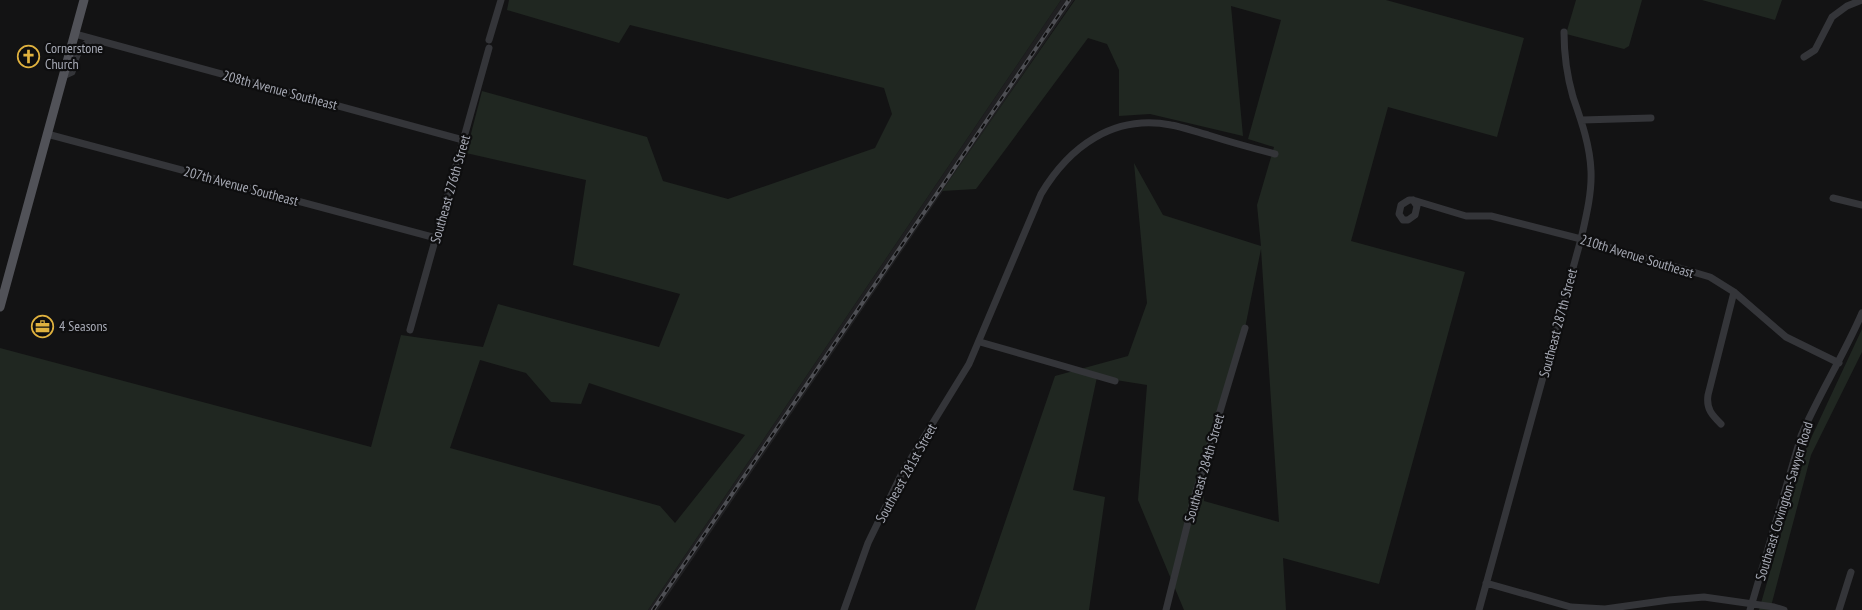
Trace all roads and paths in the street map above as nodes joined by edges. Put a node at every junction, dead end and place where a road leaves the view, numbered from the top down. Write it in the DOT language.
graph roads {
  1 [pos="84,0"];
  2 [pos="501,0"];
  3 [pos="1862,0"];
  4 [pos="1564,32"];
  5 [pos="75,34"];
  6 [pos="96,40"];
  7 [pos="1804,57"];
  8 [pos="63,76"];
  9 [pos="1651,118"];
  10 [pos="1582,120"];
  11 [pos="47,134"];
  12 [pos="463,140"];
  13 [pos="1275,154"];
  14 [pos="1833,198"];
  15 [pos="1413,200"];
  16 [pos="1862,205"];
  17 [pos="436,238"];
  18 [pos="1581,239"];
  19 [pos="1734,292"];
  20 [pos="0,307"];
  21 [pos="1862,313"];
  22 [pos="1245,328"];
  23 [pos="410,330"];
  24 [pos="980,342"];
  25 [pos="1839,363"];
  26 [pos="1115,381"];
  27 [pos="1722,424"];
  28 [pos="1851,572"];
  29 [pos="1486,583"];
  30 [pos="1751,607"];
  31 [pos="1626,608"];
  32 [pos="844,610"];
  33 [pos="1166,610"];
  34 [pos="1478,610"];
  35 [pos="1762,610"];
  36 [pos="1784,610"];
  37 [pos="1840,610"];
  1 -- 5 [label="main road"];
  2 -- 12 [label="street, Southeast 276th Street"];
  3 -- 7 [label="street"];
  4 -- 10 [label="street, Southeast 287th Street"];
  5 -- 6 [label="street, 208th Avenue Southeast"];
  5 -- 8 [label="main road"];
  6 -- 8 [label="street"];
  6 -- 12 [label="street, 208th Avenue Southeast"];
  8 -- 11 [label="main road"];
  9 -- 10 [label="street"];
  10 -- 18 [label="street, Southeast 287th Street"];
  11 -- 17 [label="street, 207th Avenue Southeast"];
  11 -- 20 [label="main road"];
  12 -- 17 [label="street, Southeast 276th Street"];
  13 -- 24 [label="street, Southeast 281st Street"];
  14 -- 16 [label="street"];
  15 -- 18 [label="street, 210th Avenue Southeast"];
  17 -- 23 [label="street, Southeast 276th Street"];
  18 -- 19 [label="street, 210th Avenue Southeast"];
  18 -- 29 [label="street, Southeast 287th Street"];
  19 -- 25 [label="street, 210th Avenue Southeast"];
  19 -- 27 [label="street"];
  21 -- 25 [label="street, Southeast Covington-Sawyer Road"];
  22 -- 33 [label="street, Southeast 284th Street"];
  24 -- 26 [label="street"];
  24 -- 32 [label="street, Southeast 281st Street"];
  25 -- 30 [label="street, Southeast Covington-Sawyer Road"];
  28 -- 37 [label="street"];
  29 -- 31 [label="street"];
  29 -- 34 [label="street, Southeast 287th Street"];
  30 -- 31 [label="street"];
  30 -- 35 [label="street"];
  30 -- 36 [label="street"];
}
